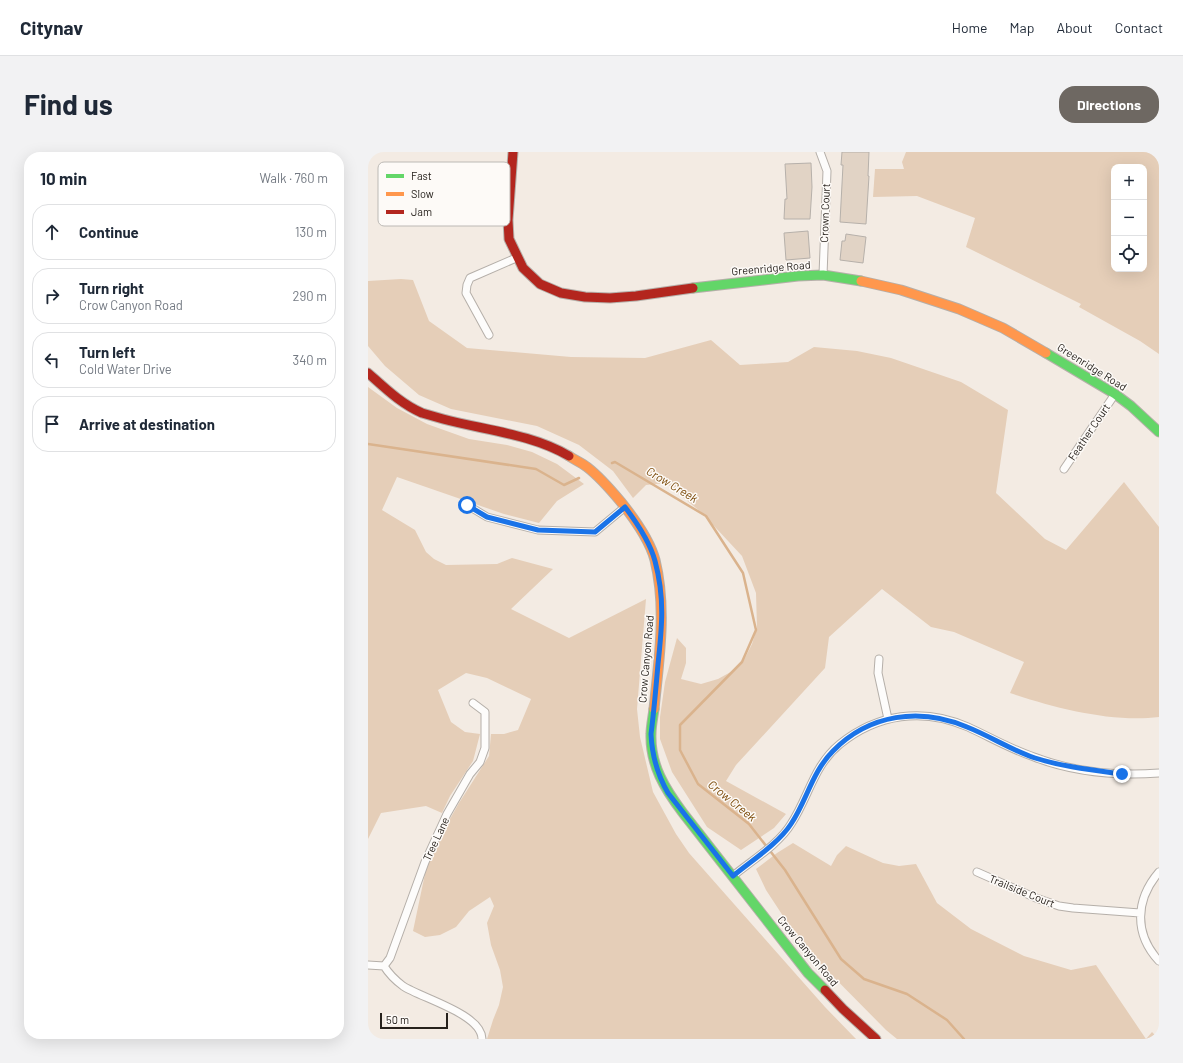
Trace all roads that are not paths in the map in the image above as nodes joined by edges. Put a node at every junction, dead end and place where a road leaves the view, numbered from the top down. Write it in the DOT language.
graph roads {
  1 [pos="512,152"];
  2 [pos="820,152"];
  3 [pos="510,194"];
  4 [pos="508,226"];
  5 [pos="516,258"];
  6 [pos="823,275"];
  7 [pos="489,335"];
  8 [pos="368,373"];
  9 [pos="1115,394"];
  10 [pos="1159,432"];
  11 [pos="1064,469"];
  12 [pos="467,505"];
  13 [pos="625,507"];
  14 [pos="879,659"];
  15 [pos="473,703"];
  16 [pos="888,719"];
  17 [pos="1159,773"];
  18 [pos="977,872"];
  19 [pos="1159,872"];
  20 [pos="733,876"];
  21 [pos="1140,913"];
  22 [pos="1159,961"];
  23 [pos="368,965"];
  24 [pos="384,966"];
  25 [pos="482,1039"];
  26 [pos="876,1039"];
  1 -- 3 [label="main road, Greenridge Road"];
  2 -- 6 [label="street, Crown Court"];
  4 -- 5 [label="main road, Greenridge Road"];
  5 -- 6 [label="main road, Greenridge Road"];
  5 -- 7 [label="street"];
  6 -- 9 [label="main road, Greenridge Road"];
  8 -- 13 [label="main road, Crow Canyon Road"];
  9 -- 10 [label="main road, Greenridge Road"];
  9 -- 11 [label="street, Feather Court"];
  12 -- 13 [label="street"];
  13 -- 20 [label="main road, Crow Canyon Road"];
  14 -- 16 [label="street"];
  15 -- 24 [label="street, Tree Lane"];
  16 -- 17 [label="street"];
  16 -- 20 [label="street"];
  18 -- 21 [label="street, Trailside Court"];
  19 -- 21 [label="street"];
  20 -- 26 [label="main road, Crow Canyon Road"];
  21 -- 22 [label="street"];
  23 -- 24 [label="street"];
  24 -- 25 [label="street"];
}
